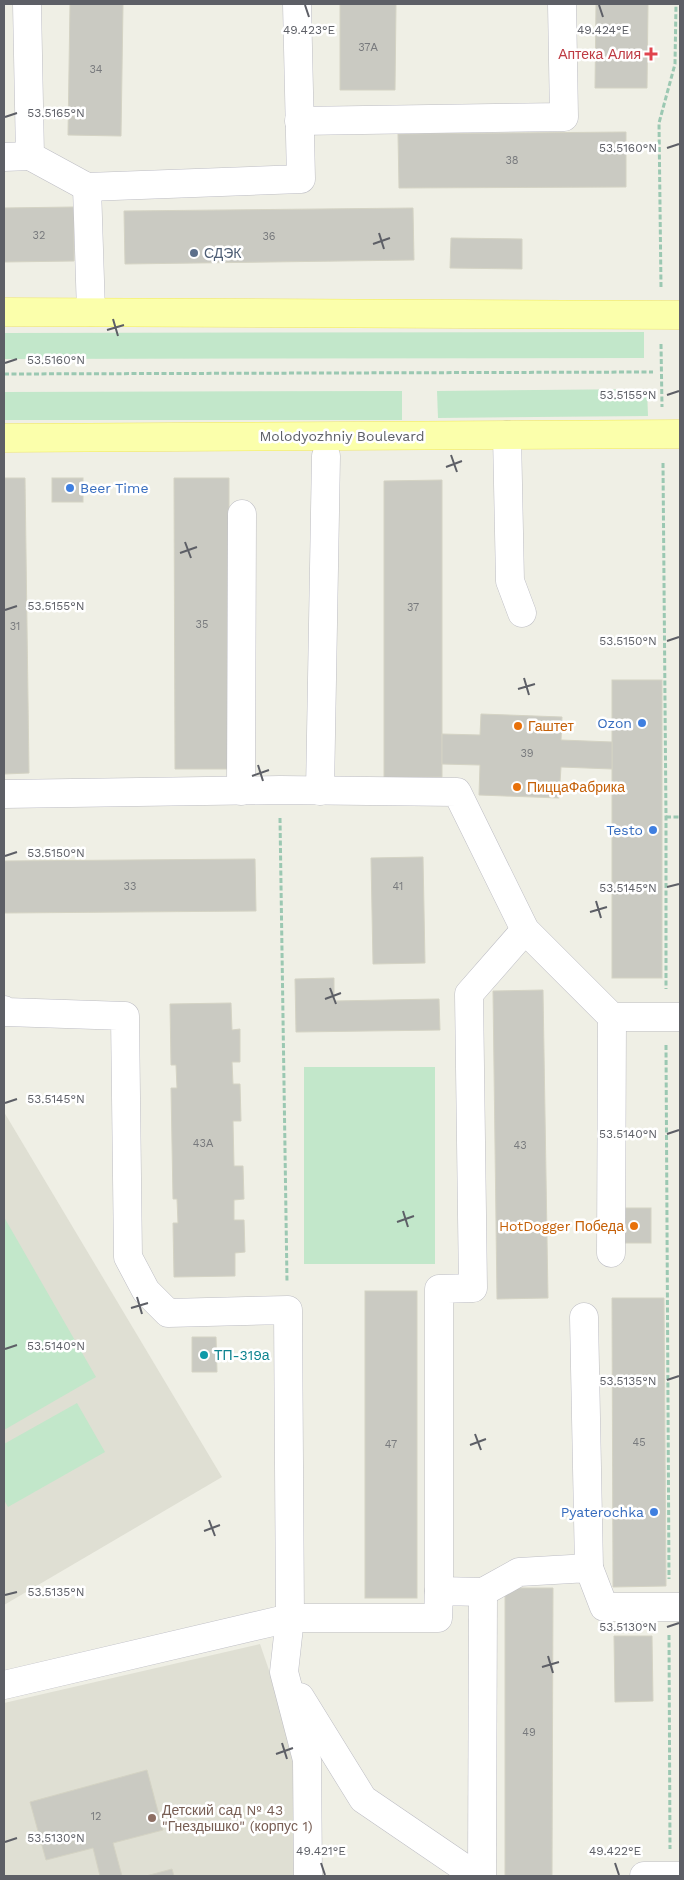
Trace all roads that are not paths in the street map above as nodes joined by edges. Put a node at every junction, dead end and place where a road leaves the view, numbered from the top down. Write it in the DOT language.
graph roads {
  1 [pos="27,4"];
  2 [pos="297,4"];
  3 [pos="562,4"];
  4 [pos="299,121"];
  5 [pos="17,157"];
  6 [pos="87,187"];
  7 [pos="4,312"];
  8 [pos="91,312"];
  9 [pos="680,315"];
  10 [pos="680,434"];
  11 [pos="507,435"];
  12 [pos="4,438"];
  13 [pos="326,456"];
  14 [pos="242,514"];
  15 [pos="522,613"];
  16 [pos="241,791"];
  17 [pos="320,791"];
  18 [pos="4,794"];
  19 [pos="525,930"];
  20 [pos="4,1010"];
  21 [pos="612,1017"];
  22 [pos="673,1017"];
  23 [pos="611,1253"];
  24 [pos="584,1316"];
  25 [pos="589,1568"];
  26 [pos="439,1590"];
  27 [pos="483,1592"];
  28 [pos="675,1608"];
  29 [pos="290,1618"];
  30 [pos="284,1672"];
  31 [pos="4,1685"];
  32 [pos="308,1876"];
  33 [pos="476,1876"];
  34 [pos="482,1876"];
  35 [pos="644,1876"];
  36 [pos="671,1876"];
  37 [pos="680,1876"];
  1 -- 5 [label="lane"];
  2 -- 4 [label="lane"];
  3 -- 4 [label="lane"];
  4 -- 6 [label="lane"];
  5 -- 6 [label="lane"];
  6 -- 8 [label="lane"];
  7 -- 8 [label="main road"];
  8 -- 9 [label="main road"];
  10 -- 11 [label="main road, Molodyozhniy Boulevard"];
  11 -- 12 [label="main road, Molodyozhniy Boulevard"];
  11 -- 15 [label="lane"];
  13 -- 17 [label="lane"];
  14 -- 16 [label="lane"];
  16 -- 17 [label="lane"];
  16 -- 18 [label="lane"];
  17 -- 19 [label="lane"];
  19 -- 21 [label="lane"];
  19 -- 26 [label="lane"];
  20 -- 29 [label="lane"];
  21 -- 22 [label="lane"];
  21 -- 23 [label="lane"];
  24 -- 25 [label="lane"];
  25 -- 27 [label="lane"];
  25 -- 28 [label="lane"];
  26 -- 27 [label="lane"];
  26 -- 29 [label="lane"];
  27 -- 34 [label="lane"];
  29 -- 30 [label="lane"];
  29 -- 31 [label="lane"];
  30 -- 32 [label="lane"];
  30 -- 33 [label="lane"];
  35 -- 36 [label="lane"];
  36 -- 37 [label="lane"];
}
